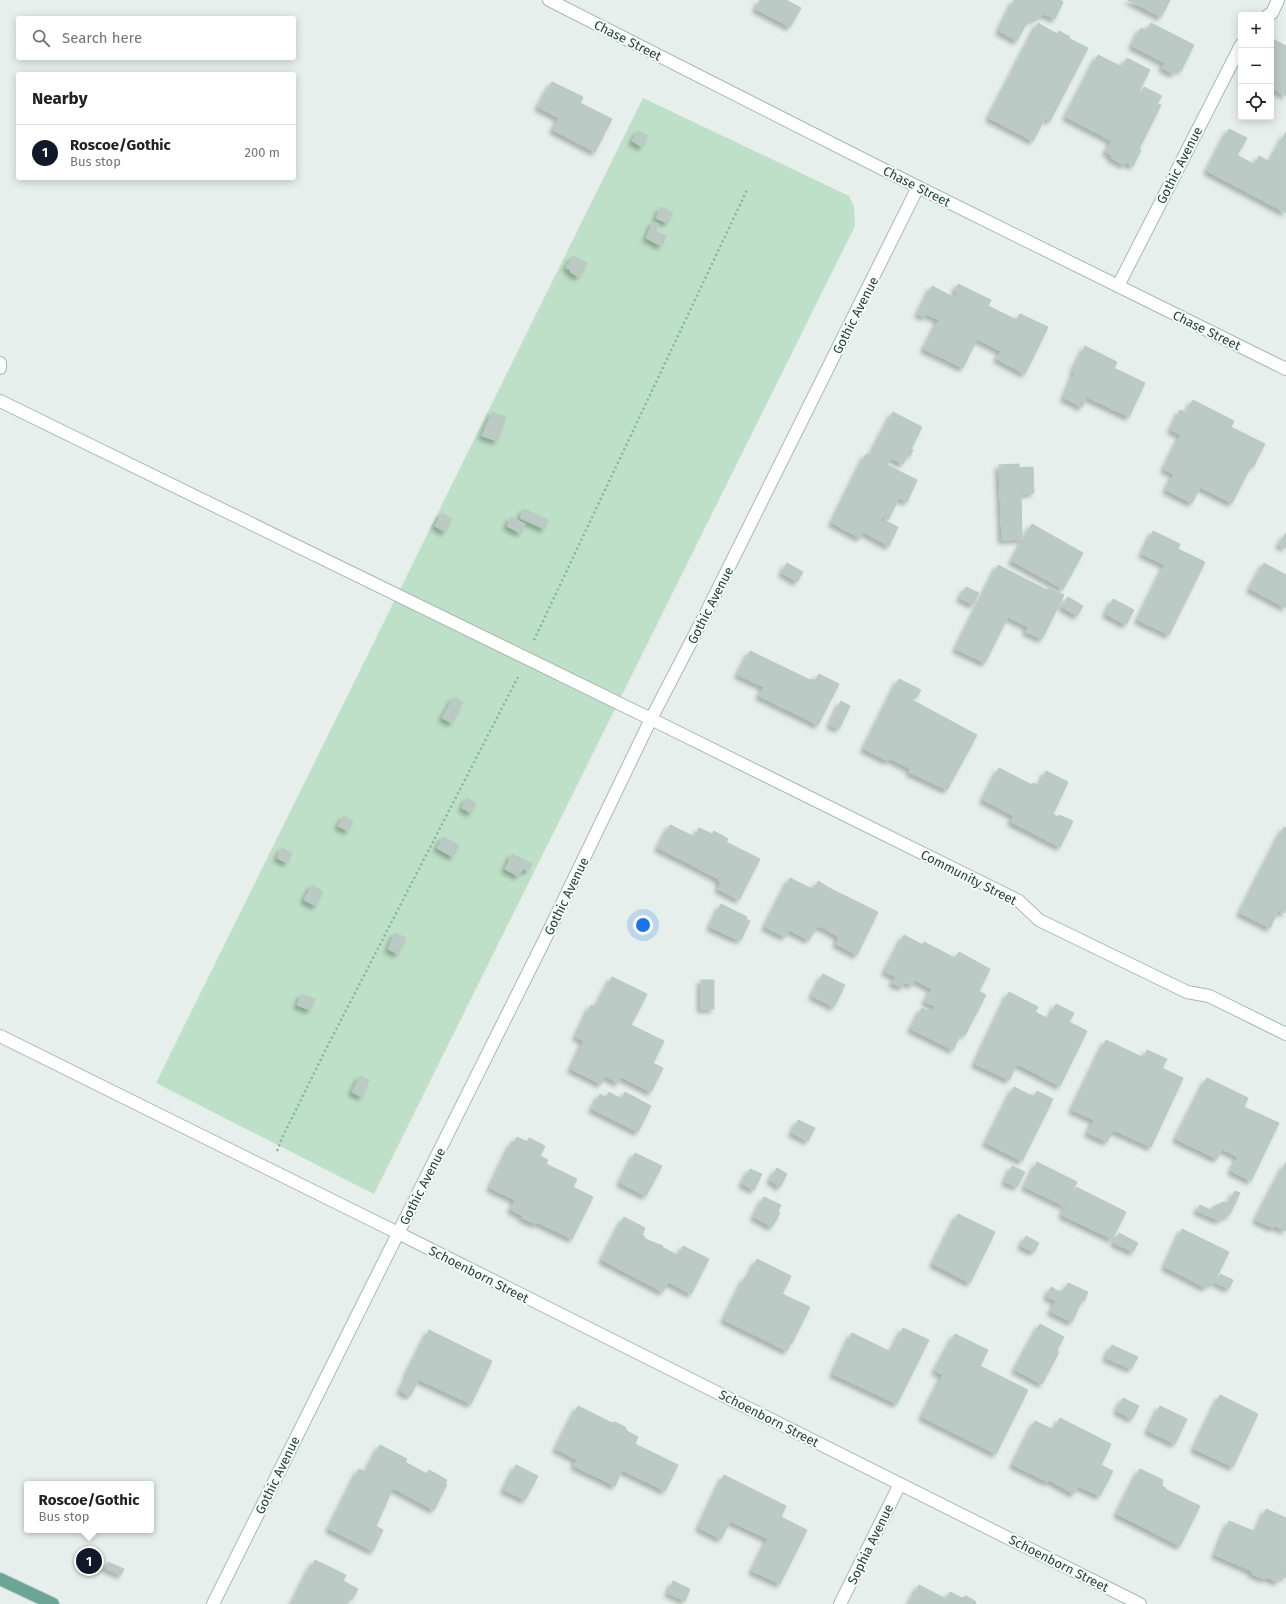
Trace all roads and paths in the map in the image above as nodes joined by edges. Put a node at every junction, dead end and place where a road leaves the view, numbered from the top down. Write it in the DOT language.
graph roads {
  1 [pos="549,0"];
  2 [pos="1278,0"];
  3 [pos="1272,12"];
  4 [pos="1239,48"];
  5 [pos="918,187"];
  6 [pos="747,190"];
  7 [pos="1118,286"];
  8 [pos="0,363"];
  9 [pos="0,368"];
  10 [pos="1286,369"];
  11 [pos="0,401"];
  12 [pos="528,658"];
  13 [pos="651,719"];
  14 [pos="1286,1034"];
  15 [pos="0,1036"];
  16 [pos="270,1170"];
  17 [pos="398,1233"];
  18 [pos="900,1484"];
  19 [pos="0,1579"];
  20 [pos="53,1604"];
  21 [pos="213,1604"];
  22 [pos="840,1604"];
  23 [pos="1140,1604"];
  1 -- 5 [label="street, Chase Street"];
  2 -- 3 [label="street"];
  4 -- 7 [label="street, Gothic Avenue"];
  5 -- 7 [label="street, Chase Street"];
  5 -- 13 [label="street, Gothic Avenue"];
  6 -- 12 [label="path"];
  7 -- 10 [label="street, Chase Street"];
  8 -- 9 [label="street"];
  11 -- 12 [label="street, Community Street"];
  12 -- 13 [label="street, Community Street"];
  12 -- 16 [label="path"];
  13 -- 14 [label="street, Community Street"];
  13 -- 17 [label="street, Gothic Avenue"];
  15 -- 16 [label="street, Schoenborn Street"];
  16 -- 17 [label="street, Schoenborn Street"];
  17 -- 18 [label="street, Schoenborn Street"];
  17 -- 21 [label="street, Gothic Avenue"];
  18 -- 22 [label="street, Sophia Avenue"];
  18 -- 23 [label="street, Schoenborn Street"];
  19 -- 20 [label="main road"];
}
